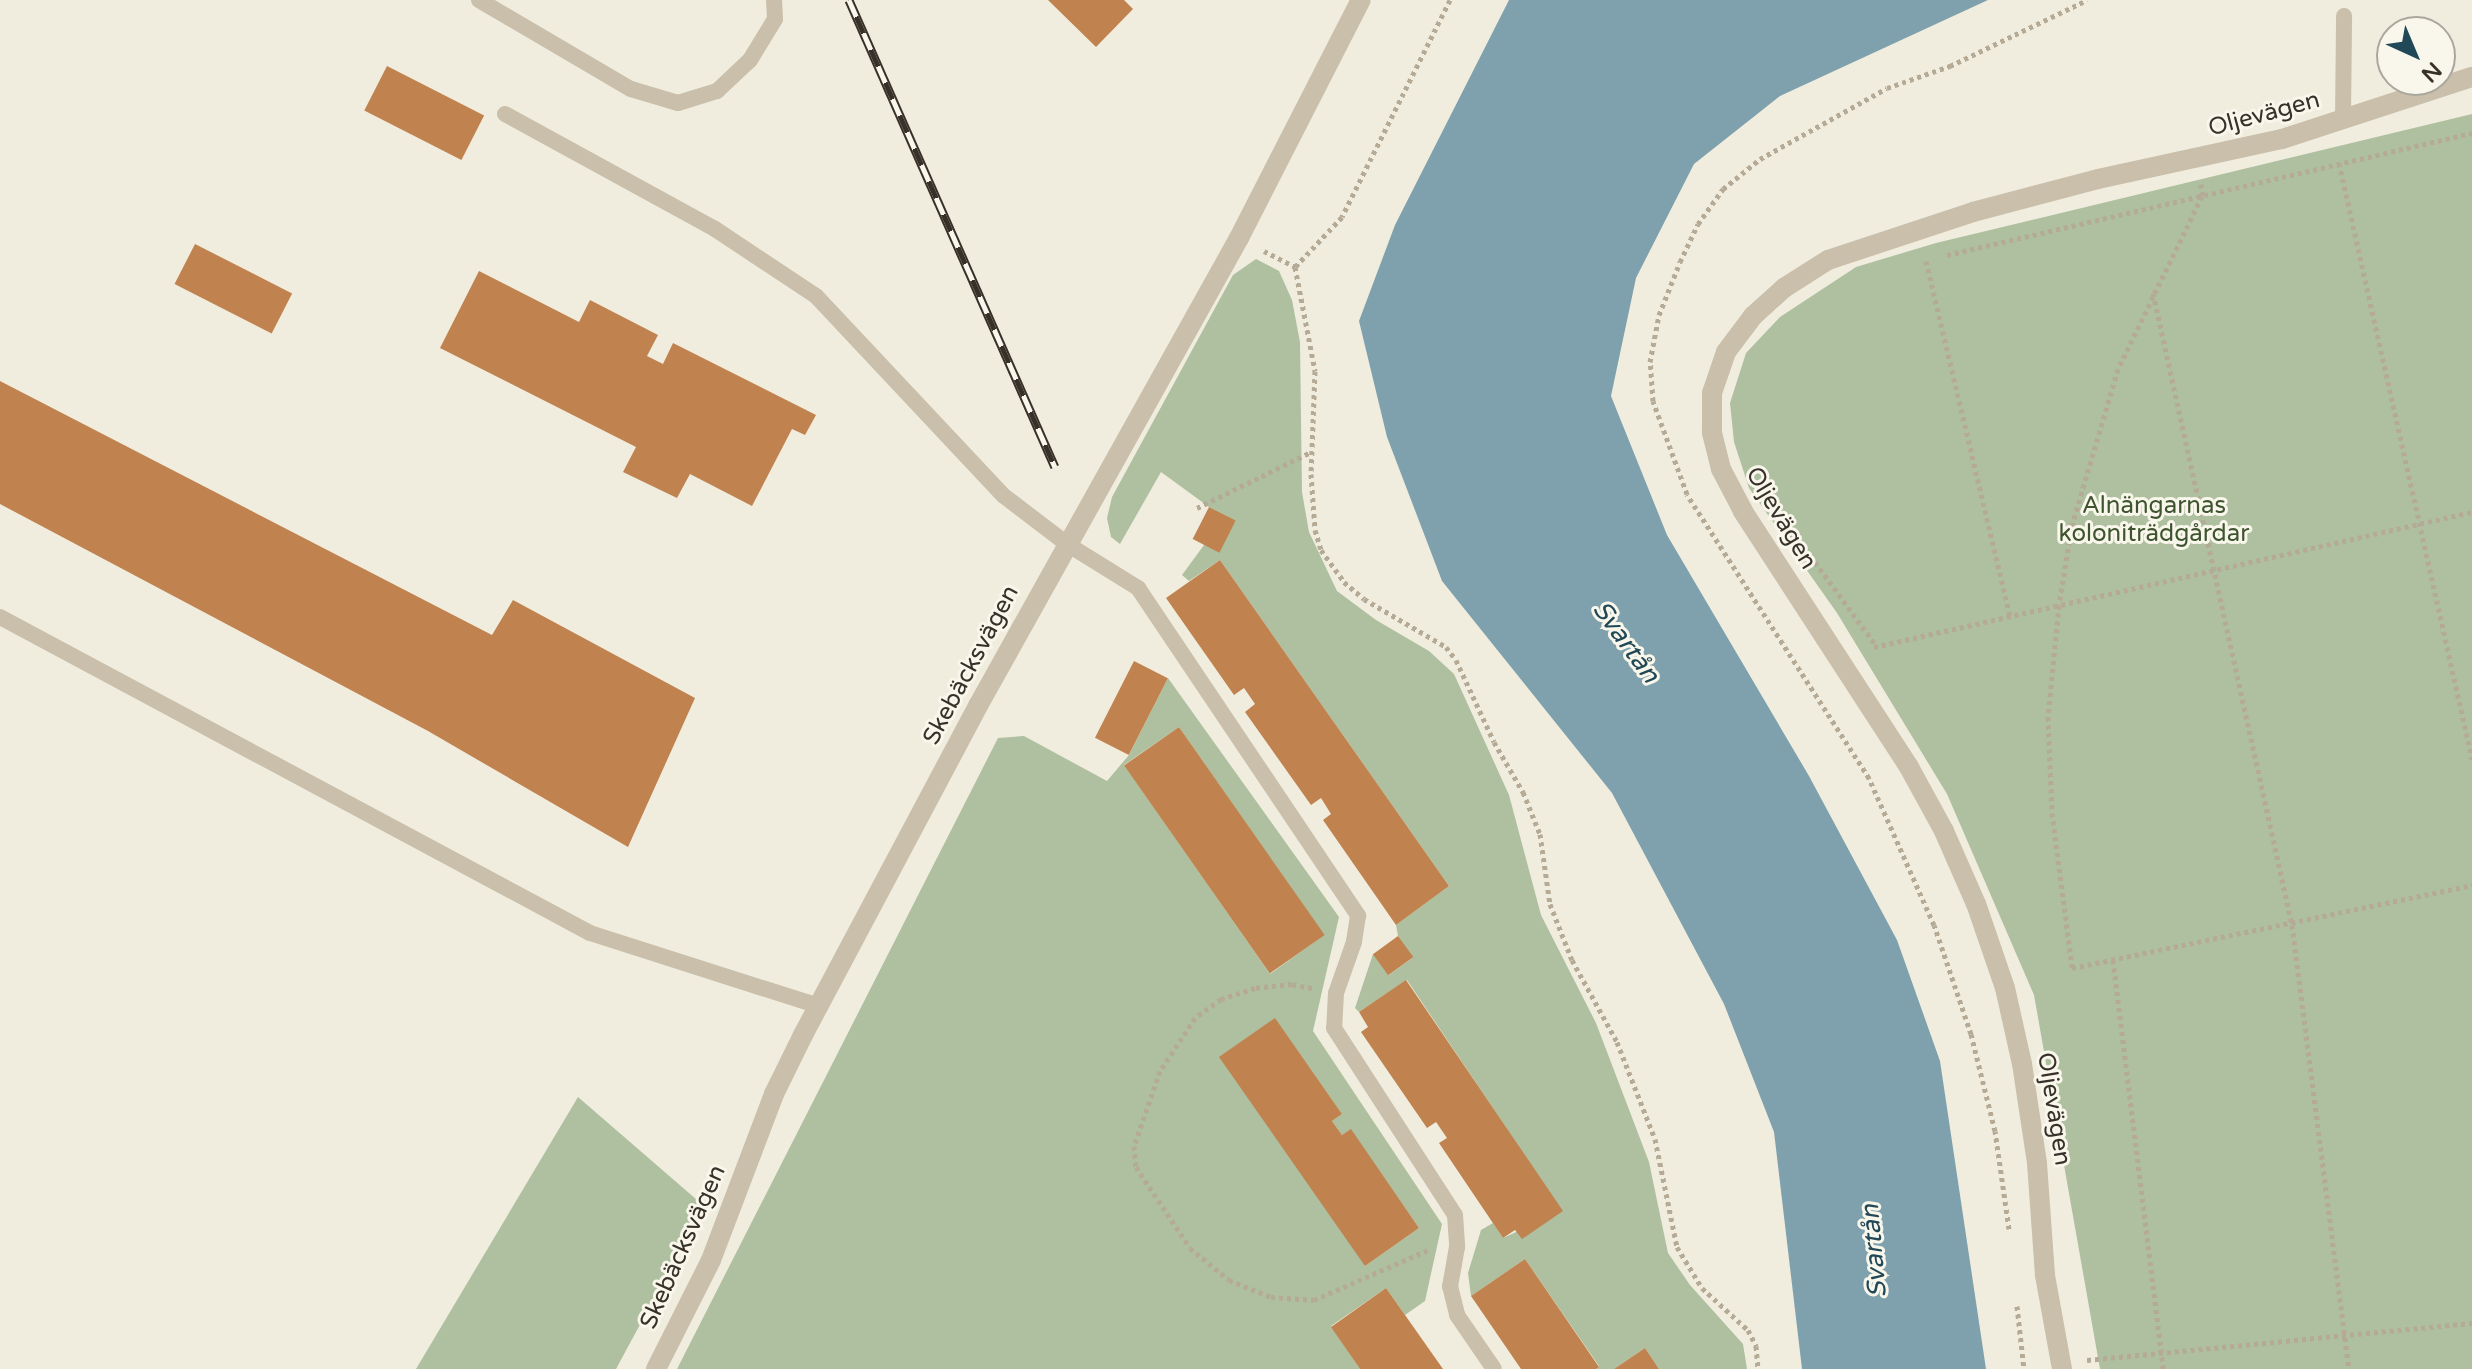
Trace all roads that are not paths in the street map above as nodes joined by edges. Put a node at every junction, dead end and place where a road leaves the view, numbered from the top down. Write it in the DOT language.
graph roads {
  1 [pos="479,0"];
  2 [pos="774,0"];
  3 [pos="1361,0"];
  4 [pos="2344,16"];
  5 [pos="2472,77"];
  6 [pos="505,114"];
  7 [pos="2343,119"];
  8 [pos="1067,544"];
  9 [pos="0,617"];
  10 [pos="819,1006"];
  11 [pos="2062,1366"];
  12 [pos="656,1369"];
  13 [pos="1494,1369"];
  1 -- 2 [label="lane"];
  3 -- 8 [label="street, Skebäcksvägen"];
  4 -- 7 [label="lane"];
  5 -- 7 [label="street, Oljevägen"];
  6 -- 8 [label="lane"];
  7 -- 11 [label="street, Oljevägen"];
  8 -- 10 [label="street, Skebäcksvägen"];
  8 -- 13 [label="lane"];
  9 -- 10 [label="lane"];
  10 -- 12 [label="street, Skebäcksvägen"];
}
